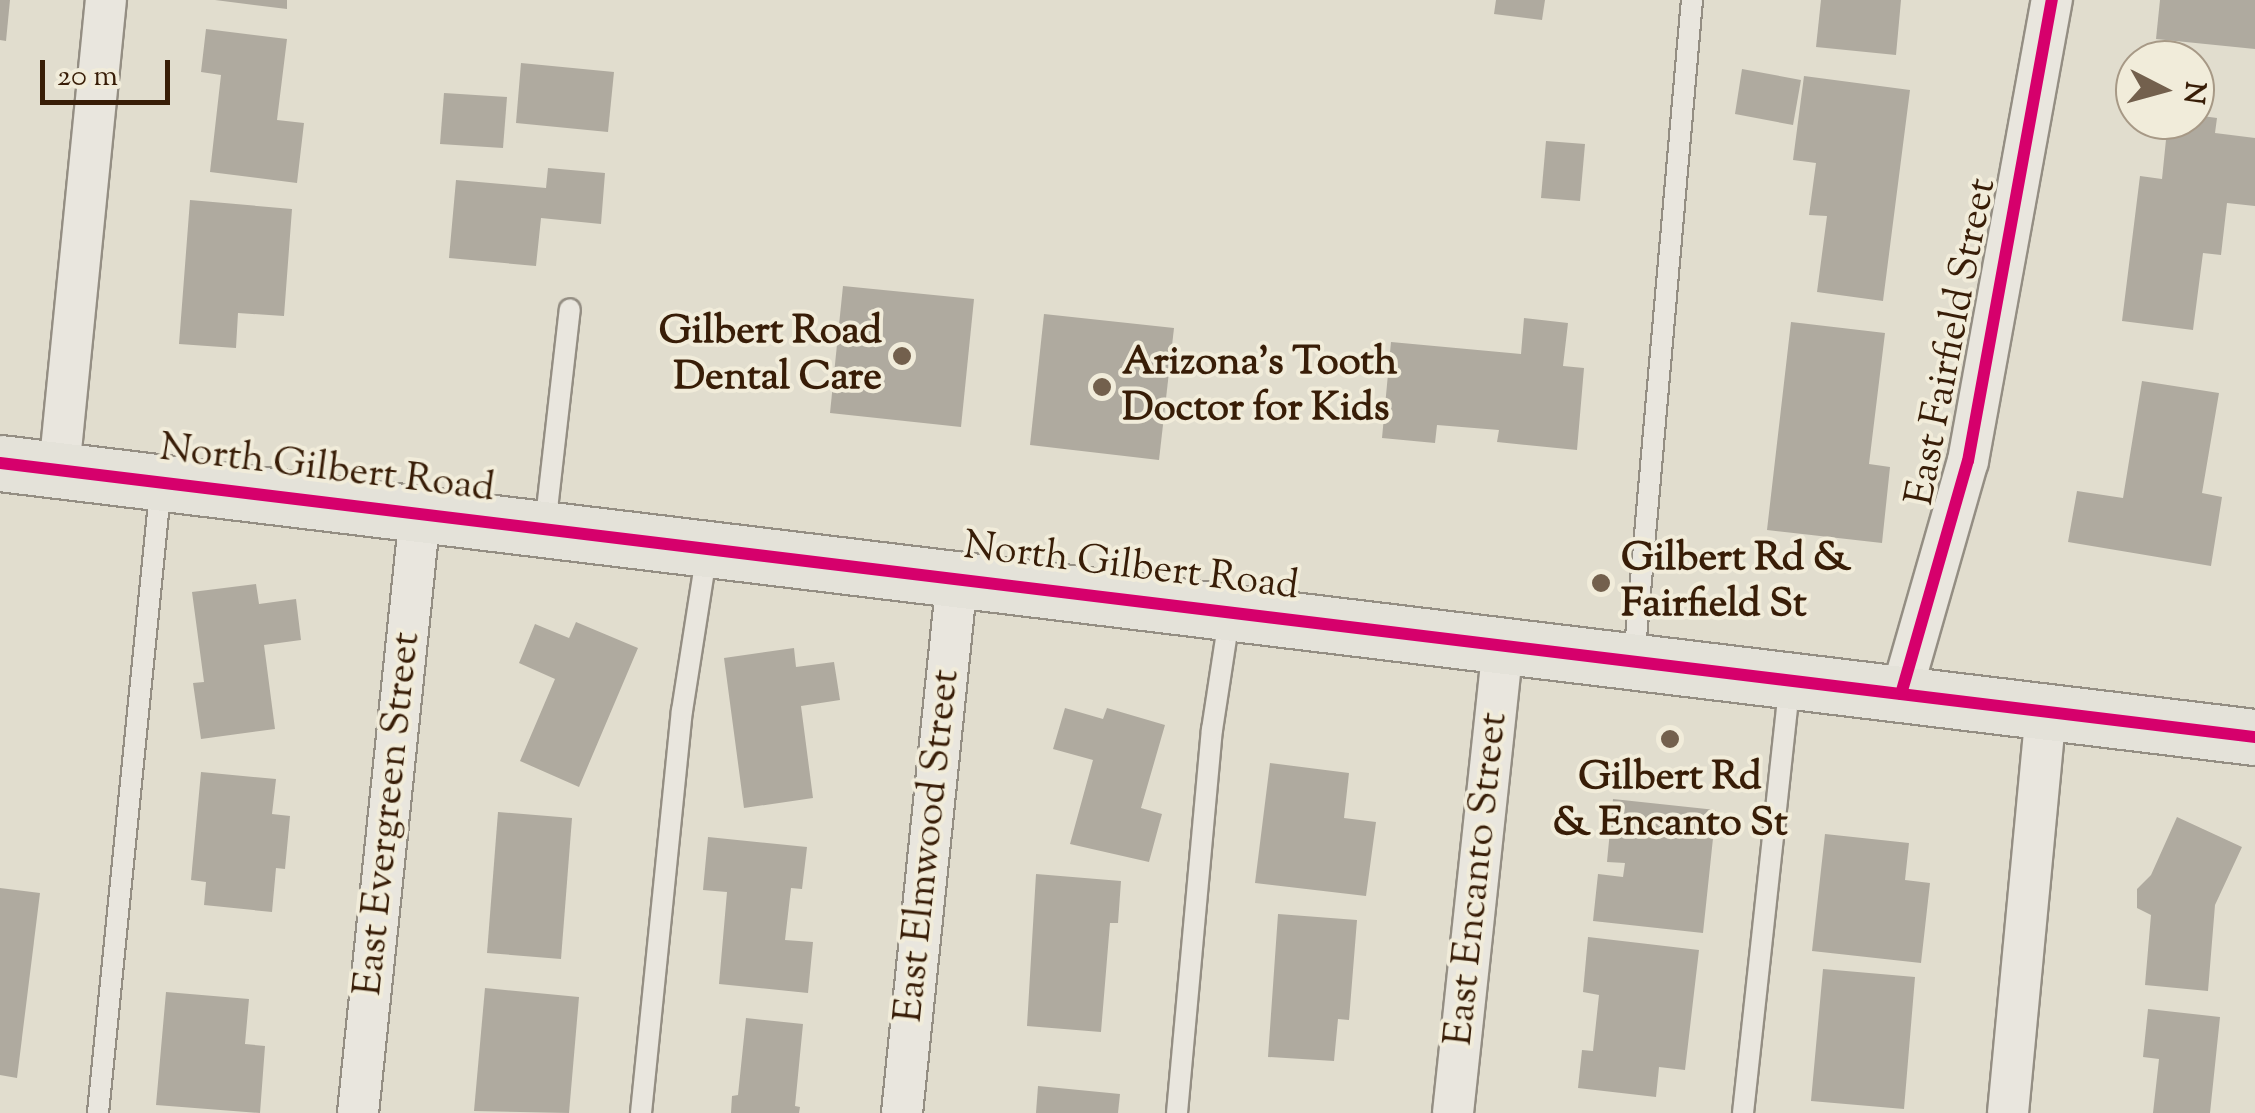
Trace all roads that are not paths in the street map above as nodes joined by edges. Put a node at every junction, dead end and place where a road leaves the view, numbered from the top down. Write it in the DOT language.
graph roads {
  1 [pos="106,0"];
  2 [pos="1692,0"];
  3 [pos="2052,0"];
  4 [pos="570,309"];
  5 [pos="0,463"];
  6 [pos="59,470"];
  7 [pos="161,482"];
  8 [pos="420,514"];
  9 [pos="545,529"];
  10 [pos="708,548"];
  11 [pos="957,579"];
  12 [pos="1230,612"];
  13 [pos="1503,646"];
  14 [pos="1634,662"];
  15 [pos="1790,680"];
  16 [pos="1901,694"];
  17 [pos="2046,711"];
  18 [pos="2255,737"];
  19 [pos="98,1113"];
  20 [pos="358,1113"];
  21 [pos="641,1113"];
  22 [pos="902,1113"];
  23 [pos="1178,1113"];
  24 [pos="1453,1113"];
  25 [pos="1743,1113"];
  26 [pos="2008,1113"];
  1 -- 6 [label="street"];
  2 -- 14 [label="lane"];
  3 -- 16 [label="street, East Fairfield Street"];
  4 -- 9 [label="lane"];
  5 -- 6 [label="main road, North Gilbert Road"];
  6 -- 7 [label="main road, North Gilbert Road"];
  7 -- 8 [label="main road, North Gilbert Road"];
  7 -- 19 [label="lane"];
  8 -- 9 [label="main road, North Gilbert Road"];
  8 -- 20 [label="street, East Evergreen Street"];
  9 -- 10 [label="main road, North Gilbert Road"];
  10 -- 11 [label="main road, North Gilbert Road"];
  10 -- 21 [label="lane"];
  11 -- 12 [label="main road, North Gilbert Road"];
  11 -- 22 [label="street, East Elmwood Street"];
  12 -- 13 [label="main road, North Gilbert Road"];
  12 -- 23 [label="lane"];
  13 -- 14 [label="main road, North Gilbert Road"];
  13 -- 24 [label="street, East Encanto Street"];
  14 -- 15 [label="main road, North Gilbert Road"];
  15 -- 16 [label="main road, North Gilbert Road"];
  15 -- 25 [label="lane"];
  16 -- 17 [label="main road, North Gilbert Road"];
  17 -- 18 [label="main road, North Gilbert Road"];
  17 -- 26 [label="street"];
}
